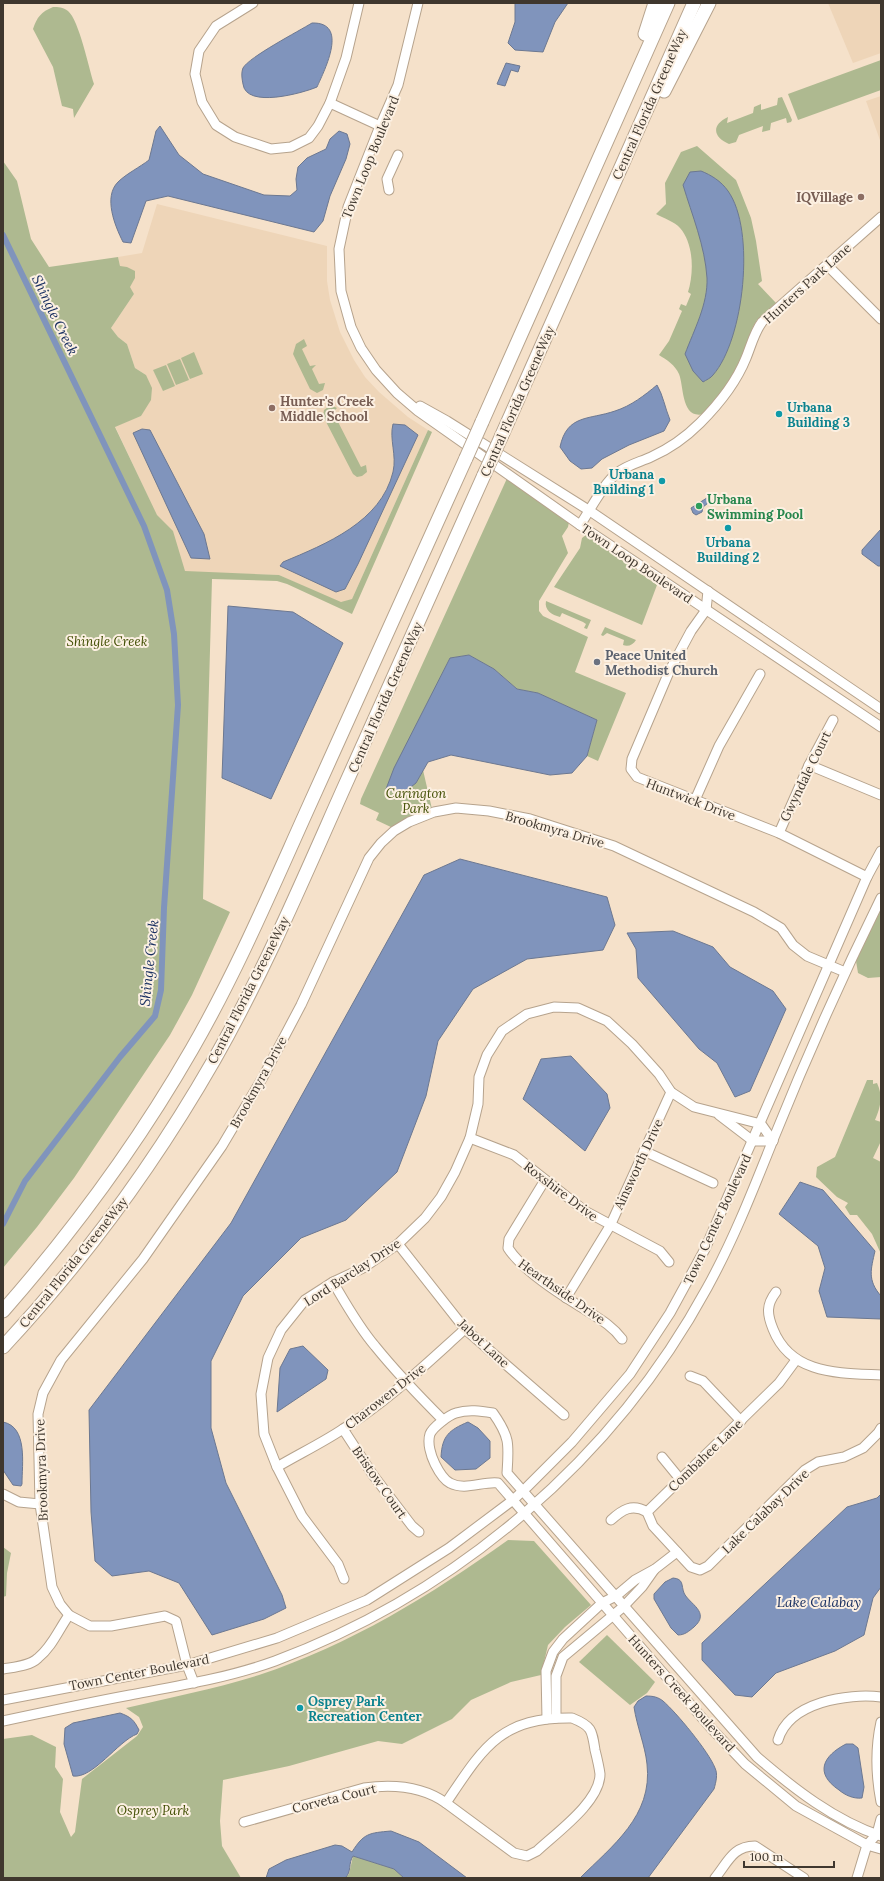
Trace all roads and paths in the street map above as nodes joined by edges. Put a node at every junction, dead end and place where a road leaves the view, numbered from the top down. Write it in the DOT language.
graph roads {
  1 [pos="253,3"];
  2 [pos="359,3"];
  3 [pos="418,3"];
  4 [pos="656,3"];
  5 [pos="668,3"];
  6 [pos="694,3"];
  7 [pos="709,3"];
  8 [pos="330,103"];
  9 [pos="380,126"];
  10 [pos="398,155"];
  11 [pos="586,183"];
  12 [pos="389,190"];
  13 [pos="609,193"];
  14 [pos="881,217"];
  15 [pos="827,265"];
  16 [pos="881,319"];
  17 [pos="396,393"];
  18 [pos="590,511"];
  19 [pos="580,525"];
  20 [pos="708,591"];
  21 [pos="706,610"];
  22 [pos="760,674"];
  23 [pos="881,709"];
  24 [pos="833,720"];
  25 [pos="881,727"];
  26 [pos="809,765"];
  27 [pos="881,795"];
  28 [pos="695,800"];
  29 [pos="779,832"];
  30 [pos="881,851"];
  31 [pos="867,877"];
  32 [pos="881,898"];
  33 [pos="828,965"];
  34 [pos="845,972"];
  35 [pos="671,1092"];
  36 [pos="718,1114"];
  37 [pos="761,1124"];
  38 [pos="470,1138"];
  39 [pos="773,1141"];
  40 [pos="753,1142"];
  41 [pos="644,1151"];
  42 [pos="545,1180"];
  43 [pos="713,1183"];
  44 [pos="610,1226"];
  45 [pos="398,1244"];
  46 [pos="669,1262"];
  47 [pos="333,1282"];
  48 [pos="776,1292"];
  49 [pos="566,1298"];
  50 [pos="3,1311"];
  51 [pos="465,1328"];
  52 [pos="622,1338"];
  53 [pos="3,1347"];
  54 [pos="796,1360"];
  55 [pos="881,1375"];
  56 [pos="690,1376"];
  57 [pos="406,1382"];
  58 [pos="564,1415"];
  59 [pos="443,1420"];
  60 [pos="741,1421"];
  61 [pos="881,1428"];
  62 [pos="343,1429"];
  63 [pos="662,1457"];
  64 [pos="277,1467"];
  65 [pos="680,1479"];
  66 [pos="522,1491"];
  67 [pos="3,1494"];
  68 [pos="513,1500"];
  69 [pos="40,1504"];
  70 [pos="534,1505"];
  71 [pos="647,1512"];
  72 [pos="524,1514"];
  73 [pos="611,1520"];
  74 [pos="419,1532"];
  75 [pos="677,1552"];
  76 [pos="655,1568"];
  77 [pos="344,1579"];
  78 [pos="616,1596"];
  79 [pos="602,1603"];
  80 [pos="624,1607"];
  81 [pos="69,1615"];
  82 [pos="612,1615"];
  83 [pos="187,1665"];
  84 [pos="3,1670"];
  85 [pos="194,1683"];
  86 [pos="881,1697"];
  87 [pos="3,1700"];
  88 [pos="547,1718"];
  89 [pos="556,1718"];
  90 [pos="3,1721"];
  91 [pos="881,1722"];
  92 [pos="778,1740"];
  93 [pos="446,1802"];
  94 [pos="881,1802"];
  95 [pos="881,1819"];
  96 [pos="244,1822"];
  97 [pos="879,1835"];
  98 [pos="868,1845"];
  99 [pos="881,1850"];
  100 [pos="715,1878"];
  101 [pos="804,1878"];
  102 [pos="857,1878"];
  1 -- 8 [label="street"];
  2 -- 8 [label="street"];
  3 -- 9 [label="street, Town Loop Boulevard"];
  4 -- 11 [label="highway"];
  5 -- 11 [label="highway, Central Florida GreeneWay"];
  6 -- 13 [label="highway, Central Florida GreeneWay"];
  7 -- 13 [label="highway"];
  8 -- 9 [label="street"];
  9 -- 17 [label="street, Town Loop Boulevard"];
  10 -- 12 [label="street"];
  11 -- 50 [label="highway, Central Florida GreeneWay, bridge"];
  13 -- 53 [label="highway, Central Florida GreeneWay, bridge"];
  14 -- 15 [label="street, Hunters Park Lane"];
  15 -- 16 [label="street"];
  15 -- 18 [label="street, Hunters Park Lane"];
  17 -- 18 [label="street, Town Loop Boulevard"];
  17 -- 19 [label="street, Town Loop Boulevard"];
  18 -- 19 [label="street, Hunters Park Lane"];
  18 -- 20 [label="street, Town Loop Boulevard"];
  19 -- 21 [label="street, Town Loop Boulevard"];
  20 -- 21 [label="street, Huntwick Drive"];
  20 -- 23 [label="street, Town Loop Boulevard"];
  21 -- 25 [label="street, Town Loop Boulevard"];
  21 -- 28 [label="street, Huntwick Drive"];
  22 -- 28 [label="street"];
  24 -- 26 [label="street, Gwyndale Court"];
  26 -- 27 [label="street"];
  26 -- 29 [label="street, Gwyndale Court"];
  28 -- 29 [label="street, Huntwick Drive"];
  29 -- 31 [label="street, Huntwick Drive"];
  30 -- 31 [label="street, Town Center Boulevard"];
  31 -- 33 [label="street, Town Center Boulevard"];
  32 -- 34 [label="street, Town Center Boulevard"];
  33 -- 34 [label="street, Brookmyra Drive"];
  33 -- 37 [label="street, Town Center Boulevard"];
  33 -- 69 [label="street, Brookmyra Drive"];
  34 -- 39 [label="street, Town Center Boulevard"];
  35 -- 36 [label="street, Lord Barclay Drive"];
  35 -- 38 [label="street, Lord Barclay Drive"];
  35 -- 41 [label="street, Ainsworth Drive"];
  36 -- 37 [label="street, Lord Barclay Drive"];
  36 -- 40 [label="street, Lord Barclay Drive"];
  37 -- 39 [label="street"];
  37 -- 40 [label="street, Town Center Boulevard"];
  38 -- 42 [label="street, Roxshire Drive"];
  38 -- 45 [label="street, Lord Barclay Drive"];
  39 -- 40 [label="street"];
  39 -- 70 [label="street, Town Center Boulevard"];
  40 -- 66 [label="street, Town Center Boulevard"];
  41 -- 43 [label="street"];
  41 -- 44 [label="street, Ainsworth Drive"];
  42 -- 44 [label="street, Roxshire Drive"];
  42 -- 49 [label="street, Hearthside Drive"];
  44 -- 46 [label="street, Roxshire Drive"];
  44 -- 49 [label="street, Ainsworth Drive"];
  45 -- 47 [label="street, Lord Barclay Drive"];
  45 -- 51 [label="street, Jabot Lane"];
  47 -- 57 [label="street"];
  47 -- 64 [label="street, Lord Barclay Drive"];
  48 -- 54 [label="street"];
  49 -- 52 [label="street, Hearthside Drive"];
  51 -- 57 [label="street, Charowen Drive"];
  51 -- 58 [label="street, Jabot Lane"];
  54 -- 55 [label="street"];
  54 -- 60 [label="street, Combahee Lane"];
  56 -- 60 [label="street"];
  57 -- 59 [label="street"];
  57 -- 62 [label="street, Charowen Drive"];
  59 -- 66 [label="street, Hunters Creek Boulevard"];
  59 -- 68 [label="street, Hunters Creek Boulevard"];
  60 -- 65 [label="street, Combahee Lane"];
  61 -- 75 [label="street, Lake Calabay Drive"];
  62 -- 64 [label="street, Charowen Drive"];
  62 -- 74 [label="street, Bristow Court"];
  63 -- 65 [label="street"];
  64 -- 77 [label="street, Lord Barclay Drive"];
  65 -- 71 [label="street, Combahee Lane"];
  66 -- 68 [label="street, Town Center Boulevard"];
  66 -- 70 [label="street, Hunters Creek Boulevard"];
  67 -- 69 [label="street"];
  68 -- 72 [label="street, Hunters Creek Boulevard"];
  68 -- 83 [label="street, Town Center Boulevard"];
  69 -- 81 [label="street, Brookmyra Drive"];
  70 -- 72 [label="street, Town Center Boulevard"];
  70 -- 78 [label="street, Hunters Creek Boulevard"];
  71 -- 73 [label="street"];
  71 -- 75 [label="street"];
  72 -- 79 [label="street, Hunters Creek Boulevard"];
  72 -- 85 [label="street, Town Center Boulevard"];
  75 -- 76 [label="street"];
  76 -- 78 [label="street"];
  76 -- 80 [label="street"];
  78 -- 79 [label="street"];
  78 -- 80 [label="street, Hunters Creek Boulevard"];
  79 -- 82 [label="street, Hunters Creek Boulevard"];
  79 -- 88 [label="street"];
  80 -- 82 [label="street"];
  80 -- 97 [label="street, Hunters Creek Boulevard"];
  81 -- 83 [label="street, Brookmyra Drive"];
  81 -- 84 [label="street"];
  82 -- 89 [label="street"];
  82 -- 98 [label="street, Hunters Creek Boulevard"];
  83 -- 85 [label="street, Brookmyra Drive"];
  83 -- 87 [label="street, Town Center Boulevard"];
  85 -- 90 [label="street, Town Center Boulevard"];
  86 -- 92 [label="street"];
  88 -- 89 [label="street"];
  88 -- 93 [label="street"];
  89 -- 93 [label="street"];
  91 -- 94 [label="street"];
  93 -- 96 [label="street, Corveta Court"];
  95 -- 97 [label="street"];
  97 -- 98 [label="street"];
  98 -- 99 [label="street, Hunters Creek Boulevard"];
  98 -- 102 [label="street"];
  100 -- 101 [label="street"];
}
